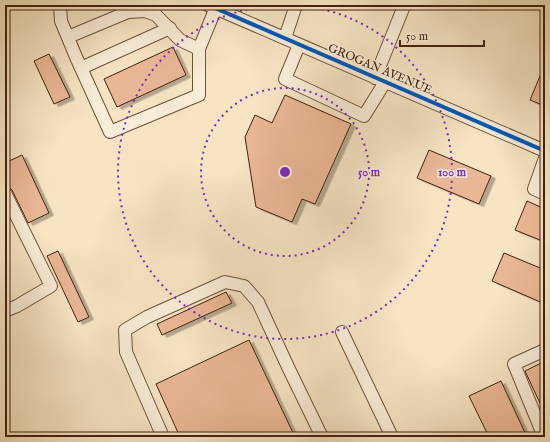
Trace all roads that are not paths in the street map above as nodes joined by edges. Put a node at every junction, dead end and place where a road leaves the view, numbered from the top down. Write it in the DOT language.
graph roads {
  1 [pos="60,5"];
  2 [pos="296,5"];
  3 [pos="213,6"];
  4 [pos="404,6"];
  5 [pos="170,28"];
  6 [pos="68,37"];
  7 [pos="285,38"];
  8 [pos="299,45"];
  9 [pos="199,49"];
  10 [pos="81,68"];
  11 [pos="380,80"];
  12 [pos="545,151"];
  13 [pos="545,158"];
  14 [pos="5,193"];
  15 [pos="545,194"];
  16 [pos="5,311"];
  17 [pos="342,332"];
  18 [pos="545,350"];
  19 [pos="163,437"];
  20 [pos="322,437"];
  21 [pos="392,437"];
  22 [pos="544,437"];
  1 -- 6 [label="street"];
  2 -- 7 [label="street"];
  3 -- 7 [label="street, GROGAN AVENUE"];
  3 -- 9 [label="street"];
  4 -- 11 [label="street"];
  5 -- 6 [label="street"];
  5 -- 9 [label="street"];
  5 -- 10 [label="street"];
  6 -- 10 [label="street"];
  7 -- 8 [label="street, GROGAN AVENUE"];
  8 -- 11 [label="street, GROGAN AVENUE"];
  8 -- 11 [label="street"];
  9 -- 10 [label="street"];
  11 -- 12 [label="street, GROGAN AVENUE"];
  13 -- 15 [label="street"];
  14 -- 16 [label="street"];
  17 -- 21 [label="street"];
  18 -- 22 [label="street"];
  19 -- 20 [label="street"];
}
